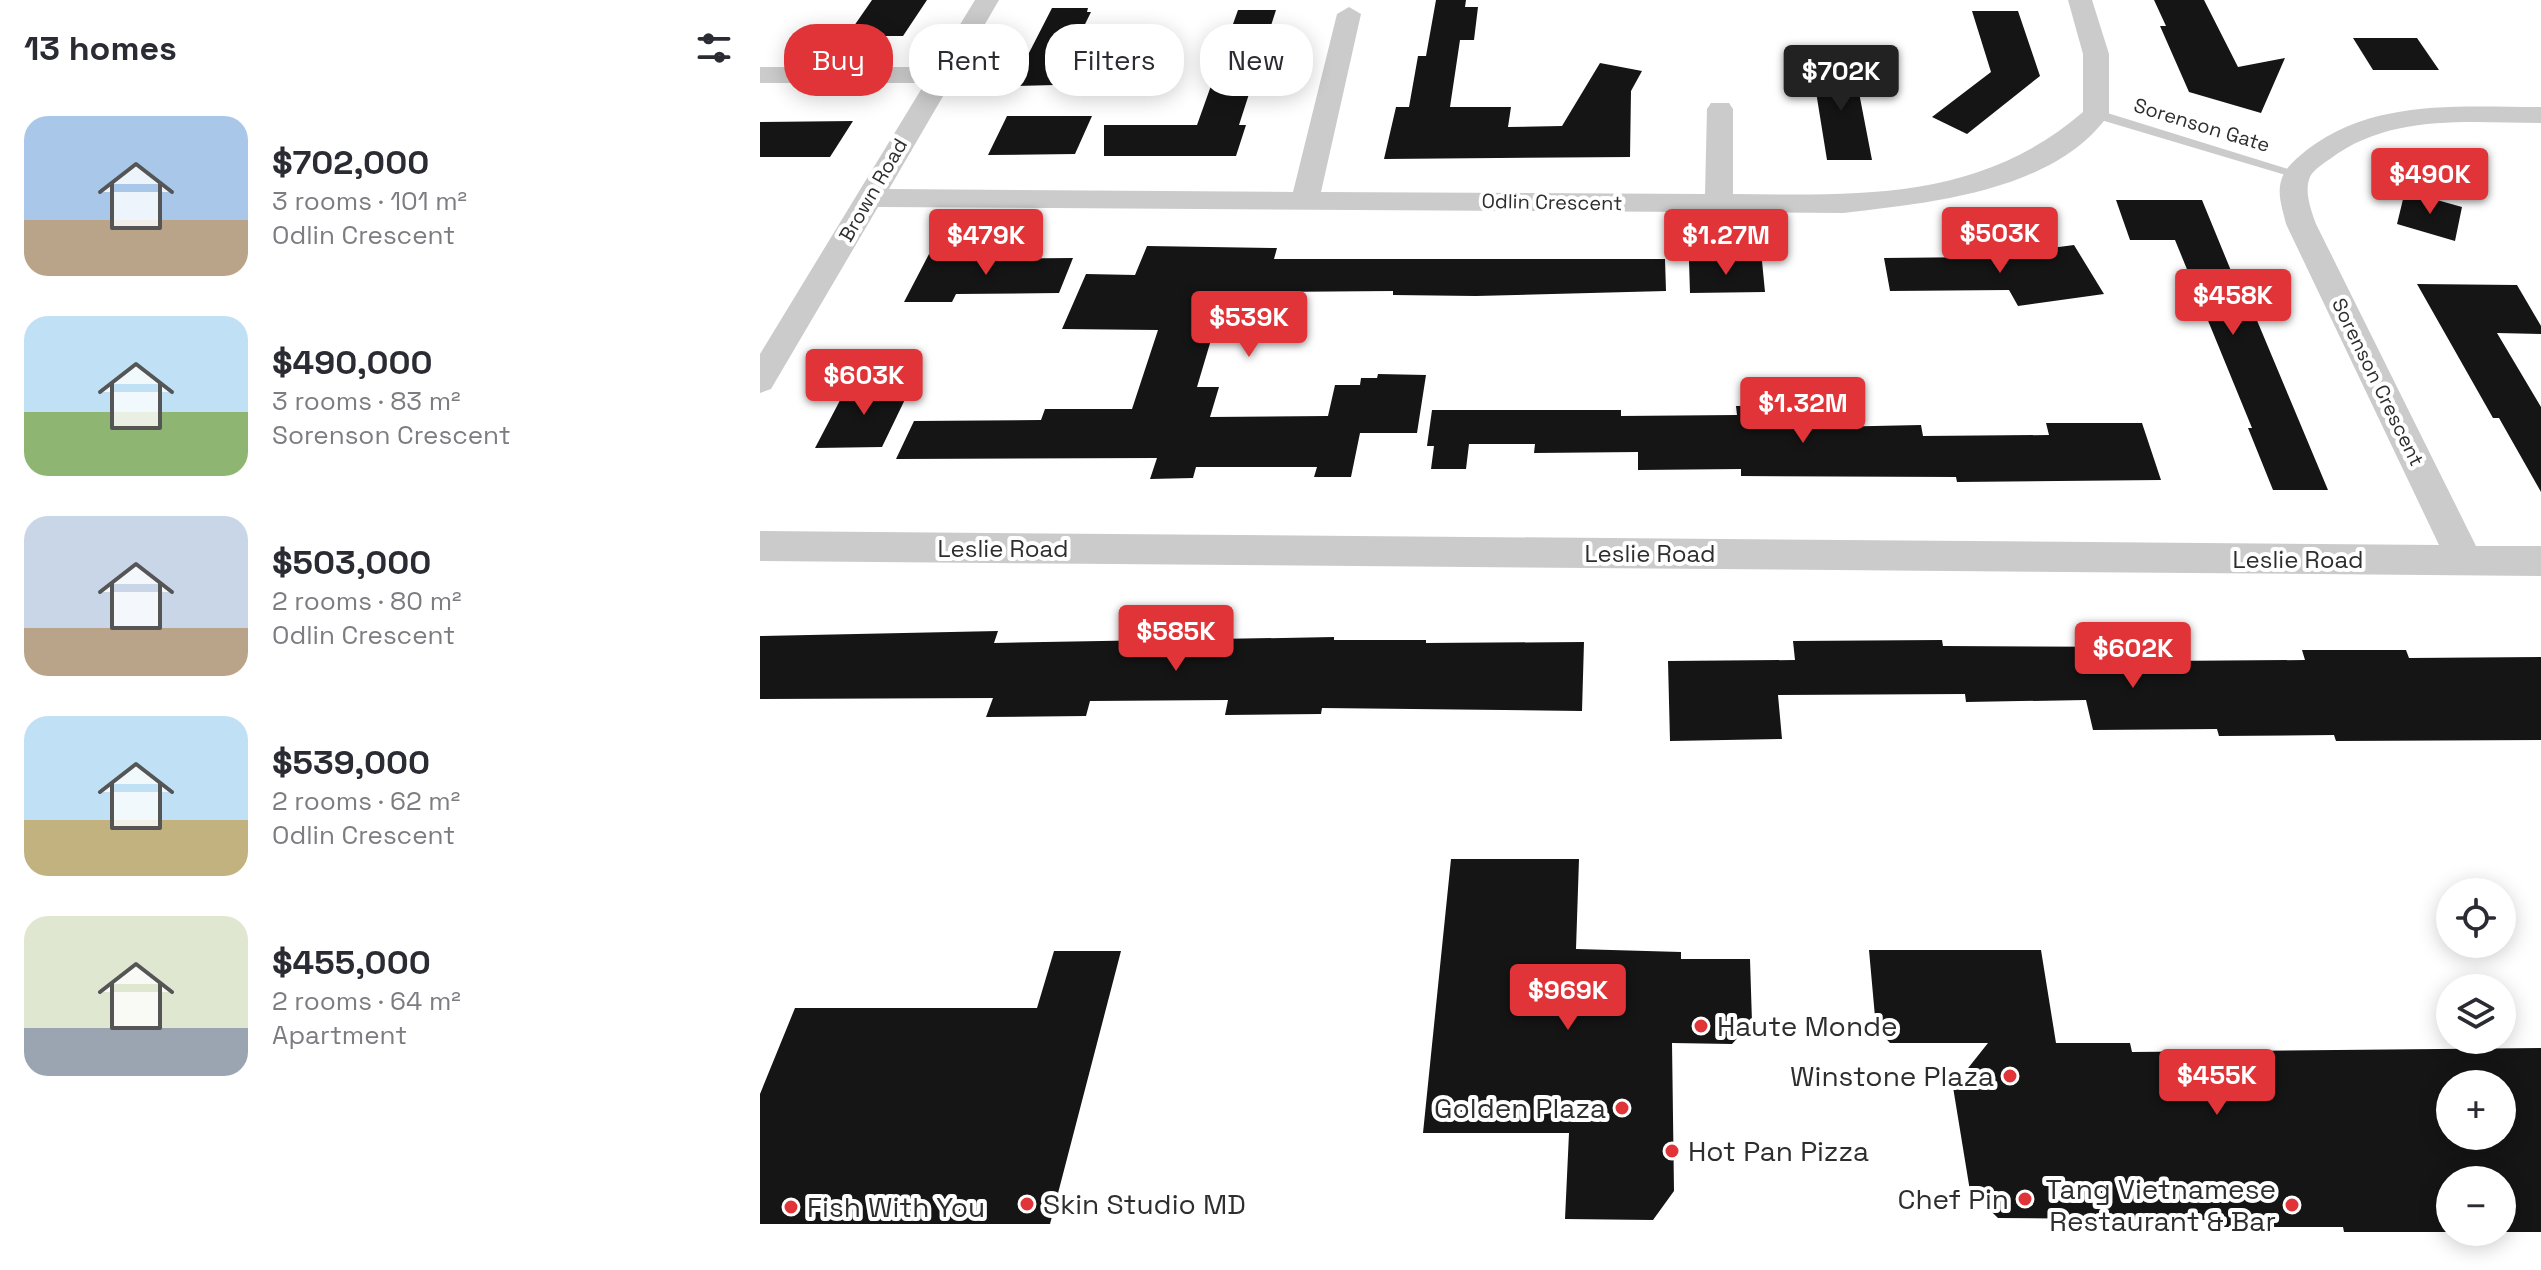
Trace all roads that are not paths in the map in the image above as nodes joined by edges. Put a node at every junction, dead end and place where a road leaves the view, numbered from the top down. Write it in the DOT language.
graph roads {
  1 [pos="987,0"];
  2 [pos="2080,0"];
  3 [pos="1349,14"];
  4 [pos="972,24"];
  5 [pos="760,75"];
  6 [pos="909,75"];
  7 [pos="928,96"];
  8 [pos="1720,109"];
  9 [pos="2096,114"];
  10 [pos="2541,115"];
  11 [pos="2297,174"];
  12 [pos="869,198"];
  13 [pos="1305,199"];
  14 [pos="1719,203"];
  15 [pos="761,377"];
  16 [pos="760,546"];
  17 [pos="2465,561"];
  18 [pos="2541,561"];
  1 -- 4 [label="street, Brown Road"];
  2 -- 9 [label="street"];
  3 -- 13 [label="street"];
  5 -- 6 [label="street"];
  7 -- 12 [label="street, Brown Road"];
  8 -- 14 [label="street"];
  9 -- 11 [label="lane, Sorenson Gate"];
  9 -- 14 [label="street, Odlin Crescent"];
  10 -- 11 [label="street"];
  11 -- 17 [label="street, Sorenson Crescent"];
  12 -- 13 [label="street, Odlin Crescent"];
  12 -- 15 [label="street, Brown Road"];
  13 -- 14 [label="street, Odlin Crescent"];
  16 -- 17 [label="street, Leslie Road"];
  17 -- 18 [label="street, Leslie Road"];
}
